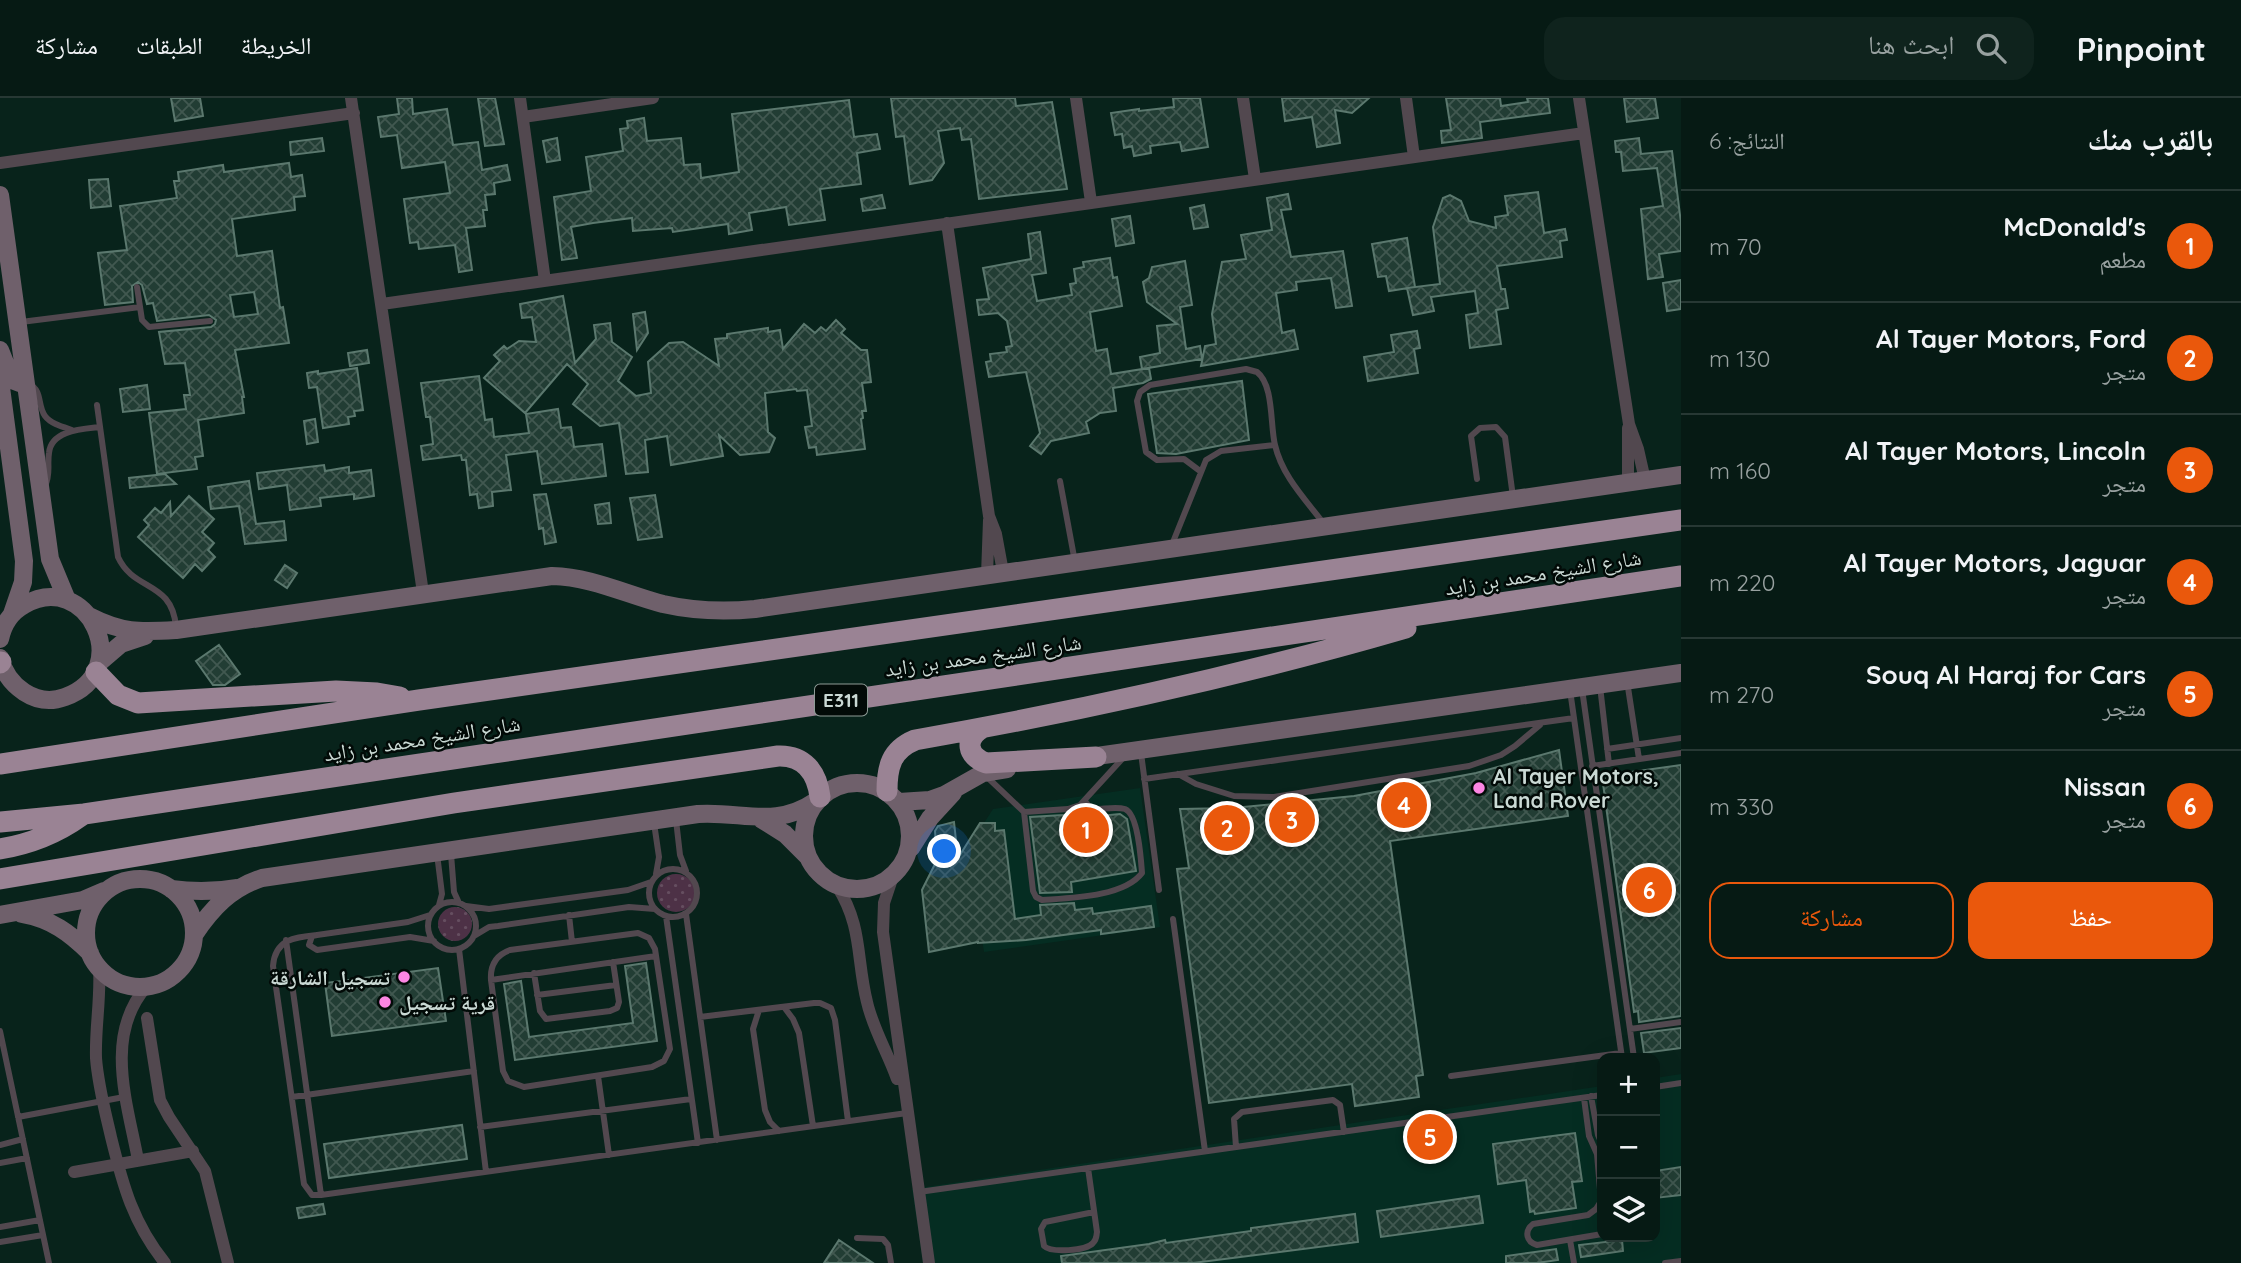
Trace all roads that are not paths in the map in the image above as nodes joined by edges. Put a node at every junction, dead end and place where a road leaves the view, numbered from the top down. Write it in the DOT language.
graph roads {
  1 [pos="351,98"];
  2 [pos="520,98"];
  3 [pos="653,98"];
  4 [pos="1076,98"];
  5 [pos="1243,98"];
  6 [pos="1406,98"];
  7 [pos="1579,98"];
  8 [pos="354,113"];
  9 [pos="523,117"];
  10 [pos="1584,132"];
  11 [pos="1414,156"];
  12 [pos="0,163"];
  13 [pos="1255,179"];
  14 [pos="0,195"];
  15 [pos="1091,202"];
  16 [pos="947,223"];
  17 [pos="545,281"];
  18 [pos="137,287"];
  19 [pos="382,304"];
  20 [pos="140,307"];
  21 [pos="210,321"];
  22 [pos="19,322"];
  23 [pos="0,350"];
  24 [pos="0,380"];
  25 [pos="27,382"];
  26 [pos="97,405"];
  27 [pos="100,426"];
  28 [pos="72,430"];
  29 [pos="1275,444"];
  30 [pos="1200,471"];
  31 [pos="1681,475"];
  32 [pos="1476,479"];
  33 [pos="1060,481"];
  34 [pos="1636,481"];
  35 [pos="40,493"];
  36 [pos="1514,499"];
  37 [pos="1681,520"];
  38 [pos="1325,526"];
  39 [pos="1170,549"];
  40 [pos="1075,563"];
  41 [pos="995,573"];
  42 [pos="1681,576"];
  43 [pos="423,593"];
  44 [pos="67,600"];
  45 [pos="1482,606"];
  46 [pos="89,616"];
  47 [pos="7,617"];
  48 [pos="172,630"];
  49 [pos="0,639"];
  50 [pos="0,661"];
  51 [pos="98,667"];
  52 [pos="1681,673"];
  53 [pos="1627,680"];
  54 [pos="1600,684"];
  55 [pos="1576,688"];
  56 [pos="419,700"];
  57 [pos="1574,719"];
  58 [pos="1541,723"];
  59 [pos="982,728"];
  60 [pos="1681,738"];
  61 [pos="1637,744"];
  62 [pos="1607,749"];
  63 [pos="0,750"];
  64 [pos="76,751"];
  65 [pos="1134,751"];
  66 [pos="1681,753"];
  67 [pos="1096,757"];
  68 [pos="1639,759"];
  69 [pos="0,764"];
  70 [pos="1609,764"];
  71 [pos="1592,766"];
  72 [pos="983,774"];
  73 [pos="1178,774"];
  74 [pos="1144,779"];
  75 [pos="958,788"];
  76 [pos="893,797"];
  77 [pos="818,799"];
  78 [pos="1085,801"];
  79 [pos="1024,812"];
  80 [pos="84,814"];
  81 [pos="758,817"];
  82 [pos="676,818"];
  83 [pos="653,821"];
  84 [pos="0,822"];
  85 [pos="0,849"];
  86 [pos="444,851"];
  87 [pos="908,853"];
  88 [pos="808,857"];
  89 [pos="687,873"];
  90 [pos="893,876"];
  91 [pos="0,879"];
  92 [pos="653,880"];
  93 [pos="837,886"];
  94 [pos="236,888"];
  95 [pos="171,889"];
  96 [pos="107,890"];
  97 [pos="1159,890"];
  98 [pos="463,904"];
  99 [pos="439,905"];
  100 [pos="655,909"];
  101 [pos="8,914"];
  102 [pos="686,914"];
  103 [pos="430,915"];
  104 [pos="569,915"];
  105 [pos="666,916"];
  106 [pos="1173,919"];
  107 [pos="194,934"];
  108 [pos="317,935"];
  109 [pos="474,936"];
  110 [pos="286,940"];
  111 [pos="434,942"];
  112 [pos="572,942"];
  113 [pos="459,950"];
  114 [pos="656,956"];
  115 [pos="94,960"];
  116 [pos="613,962"];
  117 [pos="534,973"];
  118 [pos="491,979"];
  119 [pos="617,985"];
  120 [pos="146,987"];
  121 [pos="537,996"];
  122 [pos="783,1007"];
  123 [pos="759,1010"];
  124 [pos="700,1017"];
  125 [pos="147,1018"];
  126 [pos="1681,1021"];
  127 [pos="1630,1029"];
  128 [pos="0,1031"];
  129 [pos="1,1043"];
  130 [pos="1621,1053"];
  131 [pos="1633,1053"];
  132 [pos="1597,1059"];
  133 [pos="474,1071"];
  134 [pos="8,1072"];
  135 [pos="0,1073"];
  136 [pos="598,1076"];
  137 [pos="1451,1076"];
  138 [pos="1681,1083"];
  139 [pos="11,1085"];
  140 [pos="0,1086"];
  141 [pos="1660,1086"];
  142 [pos="307,1095"];
  143 [pos="126,1096"];
  144 [pos="1597,1096"];
  145 [pos="292,1097"];
  146 [pos="1587,1097"];
  147 [pos="691,1099"];
  148 [pos="102,1101"];
  149 [pos="603,1111"];
  150 [pos="908,1113"];
  151 [pos="18,1117"];
  152 [pos="848,1121"];
  153 [pos="813,1126"];
  154 [pos="480,1127"];
  155 [pos="779,1131"];
  156 [pos="1344,1132"];
  157 [pos="1597,1132"];
  158 [pos="23,1139"];
  159 [pos="717,1140"];
  160 [pos="698,1143"];
  161 [pos="0,1145"];
  162 [pos="1236,1147"];
  163 [pos="193,1151"];
  164 [pos="1205,1151"];
  165 [pos="608,1155"];
  166 [pos="27,1158"];
  167 [pos="138,1160"];
  168 [pos="0,1163"];
  169 [pos="118,1164"];
  170 [pos="1088,1168"];
  171 [pos="74,1172"];
  172 [pos="486,1172"];
  173 [pos="919,1192"];
  174 [pos="321,1195"];
  175 [pos="1596,1209"];
  176 [pos="1094,1212"];
  177 [pos="40,1220"];
  178 [pos="0,1227"];
  179 [pos="43,1235"];
  180 [pos="1597,1235"];
  181 [pos="857,1238"];
  182 [pos="1570,1240"];
  183 [pos="0,1241"];
  184 [pos="1681,1261"];
  185 [pos="50,1263"];
  186 [pos="165,1263"];
  187 [pos="228,1263"];
  188 [pos="891,1263"];
  189 [pos="929,1263"];
  190 [pos="1574,1263"];
  191 [pos="1665,1263"];
  1 -- 8 [label="street"];
  2 -- 9 [label="street"];
  3 -- 9 [label="street"];
  4 -- 15 [label="street"];
  5 -- 13 [label="street"];
  6 -- 11 [label="street"];
  7 -- 10 [label="street"];
  8 -- 12 [label="street"];
  8 -- 19 [label="street"];
  9 -- 17 [label="street"];
  10 -- 11 [label="street"];
  10 -- 34 [label="street"];
  11 -- 13 [label="street"];
  13 -- 15 [label="street"];
  14 -- 22 [label="main road"];
  15 -- 16 [label="street"];
  16 -- 17 [label="street"];
  16 -- 41 [label="street"];
  17 -- 19 [label="street"];
  18 -- 20 [label="lane"];
  19 -- 43 [label="street"];
  20 -- 21 [label="lane"];
  20 -- 22 [label="lane"];
  22 -- 25 [label="main road"];
  23 -- 25 [label="main road"];
  24 -- 47 [label="main road"];
  25 -- 28 [label="lane"];
  25 -- 35 [label="main road"];
  26 -- 27 [label="lane"];
  27 -- 28 [label="lane"];
  27 -- 48 [label="lane"];
  28 -- 35 [label="lane"];
  29 -- 30 [label="lane"];
  29 -- 30 [label="lane"];
  29 -- 38 [label="lane"];
  30 -- 39 [label="lane"];
  31 -- 34 [label="main road"];
  32 -- 36 [label="lane"];
  33 -- 40 [label="lane"];
  34 -- 36 [label="main road"];
  35 -- 44 [label="main road"];
  36 -- 38 [label="main road"];
  37 -- 56 [label="highway, شارع الشيخ محمد بن زايد"];
  38 -- 39 [label="main road"];
  39 -- 40 [label="main road"];
  40 -- 41 [label="main road"];
  41 -- 43 [label="main road"];
  42 -- 45 [label="highway, شارع الشيخ محمد بن زايد / E311"];
  43 -- 48 [label="main road"];
  44 -- 46 [label="main road"];
  44 -- 47 [label="main road"];
  45 -- 59 [label="highway"];
  45 -- 80 [label="highway, شارع الشيخ محمد بن زايد / E311"];
  46 -- 48 [label="main road"];
  46 -- 51 [label="main road"];
  47 -- 49 [label="main road"];
  48 -- 51 [label="main road"];
  50 -- 51 [label="main road"];
  51 -- 56 [label="highway"];
  52 -- 53 [label="main road"];
  53 -- 54 [label="main road"];
  53 -- 61 [label="lane"];
  54 -- 55 [label="main road"];
  54 -- 62 [label="lane"];
  55 -- 57 [label="lane"];
  55 -- 65 [label="main road"];
  55 -- 71 [label="lane"];
  56 -- 64 [label="highway, شارع الشيخ محمد بن زايد"];
  57 -- 58 [label="lane"];
  57 -- 130 [label="lane"];
  58 -- 73 [label="lane"];
  58 -- 73 [label="lane"];
  59 -- 67 [label="highway"];
  59 -- 76 [label="highway"];
  60 -- 61 [label="lane"];
  61 -- 62 [label="lane"];
  61 -- 68 [label="lane"];
  62 -- 70 [label="lane"];
  63 -- 64 [label="highway"];
  64 -- 69 [label="highway, شارع الشيخ محمد بن زايد"];
  65 -- 67 [label="main road"];
  65 -- 74 [label="lane"];
  65 -- 78 [label="lane"];
  66 -- 68 [label="lane"];
  67 -- 72 [label="main road"];
  68 -- 70 [label="lane"];
  70 -- 71 [label="lane"];
  71 -- 127 [label="lane"];
  72 -- 75 [label="main road"];
  72 -- 79 [label="lane"];
  73 -- 74 [label="lane"];
  74 -- 97 [label="lane"];
  75 -- 76 [label="main road"];
  75 -- 87 [label="main road"];
  76 -- 77 [label="main road"];
  76 -- 87 [label="main road"];
  77 -- 81 [label="main road"];
  77 -- 88 [label="main road"];
  77 -- 91 [label="highway"];
  78 -- 79 [label="lane"];
  78 -- 79 [label="lane"];
  80 -- 84 [label="highway, شارع الشيخ محمد بن زايد / E311"];
  80 -- 85 [label="highway"];
  81 -- 82 [label="main road"];
  81 -- 88 [label="main road"];
  82 -- 83 [label="main road"];
  82 -- 89 [label="lane"];
  83 -- 86 [label="main road"];
  83 -- 92 [label="lane"];
  86 -- 94 [label="main road"];
  86 -- 98 [label="lane"];
  86 -- 99 [label="lane"];
  87 -- 90 [label="main road"];
  88 -- 93 [label="main road"];
  89 -- 92 [label="lane"];
  89 -- 102 [label="lane"];
  90 -- 93 [label="main road"];
  90 -- 150 [label="street"];
  92 -- 98 [label="lane"];
  92 -- 100 [label="lane"];
  93 -- 150 [label="street"];
  94 -- 95 [label="main road"];
  94 -- 107 [label="main road"];
  95 -- 96 [label="main road"];
  95 -- 107 [label="main road"];
  96 -- 101 [label="main road"];
  96 -- 115 [label="main road"];
  98 -- 99 [label="lane"];
  98 -- 109 [label="lane"];
  99 -- 103 [label="lane"];
  100 -- 104 [label="lane"];
  100 -- 105 [label="lane"];
  101 -- 115 [label="main road"];
  102 -- 105 [label="lane"];
  102 -- 124 [label="lane"];
  103 -- 108 [label="lane"];
  103 -- 111 [label="lane"];
  104 -- 109 [label="lane"];
  104 -- 112 [label="lane"];
  105 -- 147 [label="lane"];
  106 -- 164 [label="lane"];
  107 -- 120 [label="main road"];
  108 -- 110 [label="lane"];
  108 -- 111 [label="lane"];
  109 -- 113 [label="lane"];
  110 -- 142 [label="lane"];
  110 -- 145 [label="lane"];
  111 -- 113 [label="lane"];
  112 -- 114 [label="lane"];
  112 -- 118 [label="lane"];
  113 -- 133 [label="lane"];
  114 -- 116 [label="lane"];
  114 -- 136 [label="lane"];
  115 -- 120 [label="main road"];
  115 -- 148 [label="street"];
  116 -- 117 [label="lane"];
  116 -- 119 [label="lane"];
  117 -- 118 [label="lane"];
  117 -- 121 [label="lane"];
  118 -- 136 [label="lane"];
  119 -- 121 [label="lane"];
  119 -- 121 [label="lane"];
  120 -- 143 [label="street"];
  122 -- 123 [label="lane"];
  122 -- 152 [label="lane"];
  122 -- 153 [label="lane"];
  123 -- 124 [label="lane"];
  123 -- 155 [label="lane"];
  124 -- 159 [label="lane"];
  125 -- 163 [label="street"];
  126 -- 127 [label="lane"];
  127 -- 131 [label="lane"];
  128 -- 129 [label="lane"];
  129 -- 134 [label="lane"];
  132 -- 137 [label="lane"];
  133 -- 142 [label="lane"];
  133 -- 154 [label="lane"];
  134 -- 135 [label="lane"];
  134 -- 139 [label="lane"];
  136 -- 149 [label="lane"];
  138 -- 141 [label="lane"];
  139 -- 140 [label="lane"];
  139 -- 151 [label="lane"];
  142 -- 145 [label="lane"];
  142 -- 174 [label="lane"];
  143 -- 148 [label="lane"];
  143 -- 167 [label="street"];
  144 -- 146 [label="lane"];
  145 -- 174 [label="lane"];
  146 -- 156 [label="lane"];
  146 -- 157 [label="lane"];
  146 -- 175 [label="lane"];
  147 -- 149 [label="lane"];
  147 -- 160 [label="lane"];
  148 -- 151 [label="lane"];
  148 -- 169 [label="street"];
  149 -- 154 [label="lane"];
  149 -- 165 [label="lane"];
  150 -- 152 [label="lane"];
  150 -- 173 [label="street"];
  151 -- 158 [label="lane"];
  152 -- 153 [label="lane"];
  153 -- 155 [label="lane"];
  154 -- 172 [label="lane"];
  155 -- 159 [label="lane"];
  156 -- 162 [label="lane"];
  156 -- 162 [label="lane"];
  158 -- 161 [label="lane"];
  158 -- 166 [label="lane"];
  159 -- 160 [label="lane"];
  160 -- 165 [label="lane"];
  162 -- 164 [label="lane"];
  163 -- 167 [label="street"];
  163 -- 187 [label="street"];
  164 -- 170 [label="lane"];
  165 -- 172 [label="lane"];
  166 -- 168 [label="lane"];
  166 -- 177 [label="lane"];
  167 -- 169 [label="street"];
  169 -- 171 [label="street"];
  169 -- 186 [label="street"];
  170 -- 173 [label="lane"];
  170 -- 176 [label="lane"];
  172 -- 174 [label="lane"];
  173 -- 189 [label="street"];
  175 -- 182 [label="lane"];
  176 -- 176 [label="lane"];
  177 -- 178 [label="lane"];
  177 -- 179 [label="lane"];
  179 -- 183 [label="lane"];
  179 -- 185 [label="lane"];
  180 -- 182 [label="lane"];
  181 -- 188 [label="lane"];
  182 -- 190 [label="lane"];
  184 -- 191 [label="lane"];
}
